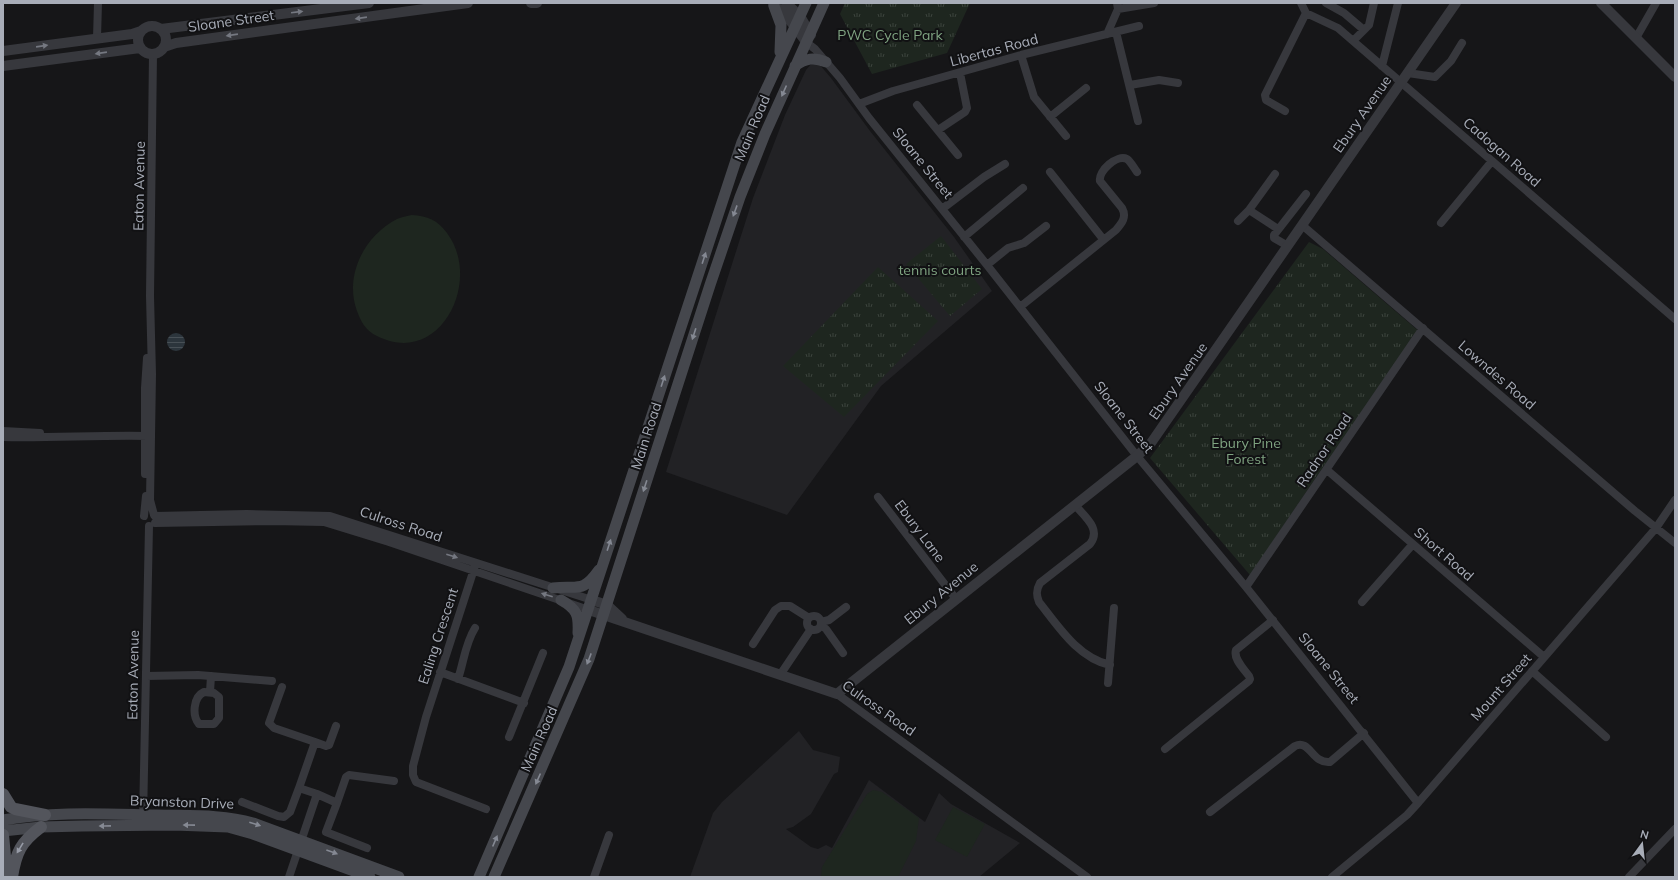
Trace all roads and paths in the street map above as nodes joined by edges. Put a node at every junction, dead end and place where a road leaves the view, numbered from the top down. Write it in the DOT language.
graph roads {
  1 [pos="98,3"];
  2 [pos="369,3"];
  3 [pos="375,3"];
  4 [pos="468,3"];
  5 [pos="532,3"];
  6 [pos="537,3"];
  7 [pos="786,3"];
  8 [pos="806,3"];
  9 [pos="824,3"];
  10 [pos="1154,3"];
  11 [pos="1300,3"];
  12 [pos="1326,3"];
  13 [pos="1374,3"];
  14 [pos="1398,3"];
  15 [pos="1456,3"];
  16 [pos="1601,3"];
  17 [pos="1656,3"];
  18 [pos="773,4"];
  19 [pos="1118,6"];
  20 [pos="428,9"];
  21 [pos="1306,13"];
  22 [pos="800,16"];
  23 [pos="1139,26"];
  24 [pos="795,28"];
  25 [pos="161,29"];
  26 [pos="1364,30"];
  27 [pos="141,31"];
  28 [pos="1112,33"];
  29 [pos="97,38"];
  30 [pos="1636,38"];
  31 [pos="810,41"];
  32 [pos="1353,41"];
  33 [pos="1462,43"];
  34 [pos="164,47"];
  35 [pos="140,48"];
  36 [pos="3,51"];
  37 [pos="153,54"];
  38 [pos="1021,55"];
  39 [pos="779,59"];
  40 [pos="826,62"];
  41 [pos="3,66"];
  42 [pos="795,66"];
  43 [pos="1382,66"];
  44 [pos="960,72"];
  45 [pos="1408,73"];
  46 [pos="1675,77"];
  47 [pos="1178,83"];
  48 [pos="1401,83"];
  49 [pos="1130,85"];
  50 [pos="1086,88"];
  51 [pos="859,104"];
  52 [pos="917,105"];
  53 [pos="1285,111"];
  54 [pos="1050,117"];
  55 [pos="1138,120"];
  56 [pos="938,130"];
  57 [pos="1066,136"];
  58 [pos="958,155"];
  59 [pos="1492,161"];
  60 [pos="1005,164"];
  61 [pos="1050,172"];
  62 [pos="1137,172"];
  63 [pos="1275,174"];
  64 [pos="1023,188"];
  65 [pos="1306,194"];
  66 [pos="942,209"];
  67 [pos="1249,210"];
  68 [pos="1238,221"];
  69 [pos="1442,223"];
  70 [pos="1302,225"];
  71 [pos="1046,226"];
  72 [pos="1278,229"];
  73 [pos="964,237"];
  74 [pos="1103,239"];
  75 [pos="1288,246"];
  76 [pos="987,265"];
  77 [pos="1020,307"];
  78 [pos="1675,319"];
  79 [pos="1423,328"];
  80 [pos="3,431"];
  81 [pos="67,436"];
  82 [pos="148,436"];
  83 [pos="3,437"];
  84 [pos="1137,456"];
  85 [pos="1327,470"];
  86 [pos="878,497"];
  87 [pos="1675,500"];
  88 [pos="1075,504"];
  89 [pos="153,520"];
  90 [pos="1656,528"];
  91 [pos="1675,543"];
  92 [pos="1413,544"];
  93 [pos="603,565"];
  94 [pos="475,567"];
  95 [pos="1246,587"];
  96 [pos="553,588"];
  97 [pos="956,599"];
  98 [pos="561,600"];
  99 [pos="1362,602"];
  100 [pos="590,605"];
  101 [pos="846,607"];
  102 [pos="1114,608"];
  103 [pos="606,610"];
  104 [pos="808,618"];
  105 [pos="1273,620"];
  106 [pos="821,624"];
  107 [pos="475,628"];
  108 [pos="811,629"];
  109 [pos="578,642"];
  110 [pos="753,644"];
  111 [pos="543,653"];
  112 [pos="843,653"];
  113 [pos="1544,657"];
  114 [pos="1110,665"];
  115 [pos="1532,671"];
  116 [pos="440,672"];
  117 [pos="780,675"];
  118 [pos="146,676"];
  119 [pos="211,676"];
  120 [pos="458,679"];
  121 [pos="272,681"];
  122 [pos="1108,684"];
  123 [pos="282,687"];
  124 [pos="210,692"];
  125 [pos="837,694"];
  126 [pos="524,703"];
  127 [pos="336,726"];
  128 [pos="1364,733"];
  129 [pos="510,737"];
  130 [pos="1606,737"];
  131 [pos="314,742"];
  132 [pos="1165,749"];
  133 [pos="394,781"];
  134 [pos="299,788"];
  135 [pos="3,794"];
  136 [pos="317,794"];
  137 [pos="242,802"];
  138 [pos="337,802"];
  139 [pos="1418,803"];
  140 [pos="486,809"];
  141 [pos="1210,812"];
  142 [pos="45,815"];
  143 [pos="3,820"];
  144 [pos="143,820"];
  145 [pos="41,827"];
  146 [pos="1675,829"];
  147 [pos="3,831"];
  148 [pos="3,834"];
  149 [pos="609,835"];
  150 [pos="300,845"];
  151 [pos="367,848"];
  152 [pos="7,877"];
  153 [pos="12,877"];
  154 [pos="289,877"];
  155 [pos="370,877"];
  156 [pos="399,877"];
  157 [pos="480,877"];
  158 [pos="494,877"];
  159 [pos="594,877"];
  160 [pos="1087,877"];
  161 [pos="1332,877"];
  162 [pos="1629,877"];
  1 -- 29 [label="street"];
  25 -- 2 [label="street, Sloane Street, one-way"];
  3 -- 20 [label="street"];
  4 -- 20 [label="street, Sloane Street"];
  5 -- 6 [label="street"];
  7 -- 22 [label="street, Sloane Street"];
  8 -- 22 [label="main road, Main Road"];
  9 -- 31 [label="main road, Main Road"];
  10 -- 19 [label="street"];
  11 -- 21 [label="street"];
  12 -- 26 [label="street"];
  13 -- 26 [label="street"];
  14 -- 43 [label="street"];
  15 -- 45 [label="street, Ebury Avenue"];
  16 -- 30 [label="street"];
  17 -- 30 [label="street"];
  18 -- 24 [label="street, Sloane Street"];
  18 -- 39 [label="main road"];
  19 -- 28 [label="street"];
  20 -- 34 [label="street, Sloane Street, one-way"];
  21 -- 32 [label="street, Cadogan Road"];
  21 -- 53 [label="street"];
  22 -- 24 [label="main road, Main Road"];
  22 -- 31 [label="street, Sloane Street"];
  23 -- 28 [label="street, Libertas Road"];
  24 -- 31 [label="street, Sloane Street"];
  24 -- 39 [label="main road, Main Road"];
  25 -- 27 [label="street"];
  25 -- 34 [label="street"];
  26 -- 32 [label="street"];
  27 -- 29 [label="street"];
  27 -- 35 [label="street"];
  28 -- 38 [label="street, Libertas Road"];
  28 -- 49 [label="street"];
  36 -- 29 [label="street, one-way"];
  30 -- 46 [label="street"];
  31 -- 40 [label="street, Sloane Street"];
  31 -- 42 [label="main road, Main Road"];
  32 -- 43 [label="street, Cadogan Road"];
  33 -- 45 [label="street"];
  34 -- 37 [label="street"];
  35 -- 37 [label="street"];
  35 -- 41 [label="street, one-way"];
  37 -- 82 [label="street, Eaton Avenue"];
  38 -- 44 [label="street, Libertas Road"];
  38 -- 54 [label="street"];
  93 -- 39 [label="main road, Main Road, one-way"];
  40 -- 42 [label="main road"];
  40 -- 51 [label="street, Sloane Street"];
  42 -- 103 [label="main road, Main Road, one-way"];
  43 -- 48 [label="street, Cadogan Road"];
  44 -- 51 [label="street, Libertas Road"];
  44 -- 56 [label="street"];
  45 -- 48 [label="street, Ebury Avenue"];
  47 -- 49 [label="street"];
  48 -- 59 [label="street, Cadogan Road"];
  48 -- 70 [label="street, Ebury Avenue"];
  49 -- 55 [label="street"];
  50 -- 54 [label="street"];
  51 -- 66 [label="street, Sloane Street"];
  52 -- 56 [label="street"];
  54 -- 57 [label="street"];
  56 -- 58 [label="street"];
  59 -- 69 [label="street"];
  59 -- 78 [label="street, Cadogan Road"];
  60 -- 66 [label="street"];
  61 -- 74 [label="street"];
  62 -- 74 [label="street"];
  63 -- 67 [label="street"];
  64 -- 73 [label="street"];
  65 -- 72 [label="street"];
  66 -- 73 [label="street, Sloane Street"];
  67 -- 68 [label="street"];
  67 -- 72 [label="street"];
  70 -- 75 [label="street, Ebury Avenue"];
  70 -- 79 [label="street, Lowndes Road"];
  71 -- 76 [label="street"];
  72 -- 75 [label="street"];
  73 -- 76 [label="street, Sloane Street"];
  74 -- 77 [label="street"];
  75 -- 84 [label="street, Ebury Avenue"];
  76 -- 77 [label="street, Sloane Street"];
  77 -- 84 [label="street, Sloane Street"];
  79 -- 85 [label="street, Radnor Road"];
  79 -- 90 [label="street, Lowndes Road"];
  80 -- 81 [label="street"];
  81 -- 82 [label="street"];
  81 -- 83 [label="street"];
  82 -- 89 [label="street, Eaton Avenue"];
  82 -- 89 [label="street, Eaton Avenue"];
  84 -- 88 [label="street, Ebury Avenue"];
  84 -- 95 [label="street, Sloane Street"];
  85 -- 92 [label="street, Short Road"];
  85 -- 95 [label="street, Radnor Road"];
  86 -- 97 [label="street, Ebury Lane"];
  87 -- 90 [label="street, Mount Street"];
  88 -- 97 [label="street, Ebury Avenue"];
  88 -- 114 [label="street"];
  89 -- 94 [label="street, Culross Road"];
  89 -- 118 [label="street, Eaton Avenue"];
  90 -- 91 [label="street, Lowndes Road"];
  90 -- 113 [label="street, Mount Street"];
  92 -- 99 [label="street"];
  92 -- 113 [label="street, Short Road"];
  93 -- 96 [label="main road"];
  93 -- 100 [label="main road, Main Road"];
  94 -- 96 [label="street, Culross Road"];
  98 -- 94 [label="street, Culross Road, one-way"];
  94 -- 116 [label="street, Ealing Crescent"];
  95 -- 105 [label="street, Sloane Street"];
  96 -- 100 [label="street, Culross Road"];
  97 -- 125 [label="street, Ebury Avenue"];
  98 -- 100 [label="street, Culross Road"];
  98 -- 109 [label="main road"];
  100 -- 103 [label="street, Culross Road"];
  100 -- 109 [label="main road, Main Road"];
  101 -- 106 [label="street"];
  102 -- 114 [label="street"];
  103 -- 117 [label="street, Culross Road"];
  103 -- 158 [label="main road, Main Road, one-way"];
  104 -- 106 [label="street"];
  104 -- 108 [label="street"];
  104 -- 110 [label="street"];
  105 -- 128 [label="street, Sloane Street"];
  105 -- 132 [label="street"];
  106 -- 108 [label="street"];
  106 -- 112 [label="street"];
  107 -- 120 [label="street"];
  108 -- 117 [label="street"];
  157 -- 109 [label="main road, Main Road, one-way"];
  111 -- 126 [label="street"];
  113 -- 115 [label="street, Mount Street"];
  114 -- 122 [label="street"];
  115 -- 130 [label="street"];
  115 -- 139 [label="street, Mount Street"];
  116 -- 120 [label="street"];
  116 -- 140 [label="street, Ealing Crescent"];
  117 -- 125 [label="street, Culross Road"];
  118 -- 119 [label="street"];
  118 -- 144 [label="street, Eaton Avenue"];
  119 -- 121 [label="street"];
  119 -- 124 [label="street"];
  120 -- 126 [label="street"];
  123 -- 131 [label="street"];
  125 -- 160 [label="street, Culross Road"];
  126 -- 129 [label="street"];
  127 -- 131 [label="street"];
  128 -- 139 [label="street, Sloane Street"];
  128 -- 141 [label="street"];
  131 -- 134 [label="street"];
  133 -- 138 [label="street"];
  134 -- 136 [label="street"];
  134 -- 137 [label="street"];
  135 -- 142 [label="main road"];
  136 -- 138 [label="street"];
  136 -- 150 [label="street"];
  138 -- 151 [label="street"];
  139 -- 161 [label="street, Mount Street"];
  142 -- 143 [label="main road, Bryanston Drive"];
  142 -- 144 [label="main road, Bryanston Drive"];
  144 -- 145 [label="main road, Bryanston Drive, one-way"];
  144 -- 150 [label="main road, Bryanston Drive"];
  145 -- 147 [label="main road, Bryanston Drive"];
  145 -- 153 [label="main road, one-way"];
  146 -- 162 [label="street"];
  148 -- 152 [label="main road"];
  149 -- 159 [label="street"];
  150 -- 154 [label="street"];
  150 -- 155 [label="main road, Bryanston Drive"];
  150 -- 156 [label="main road, Bryanston Drive, one-way"];
}
